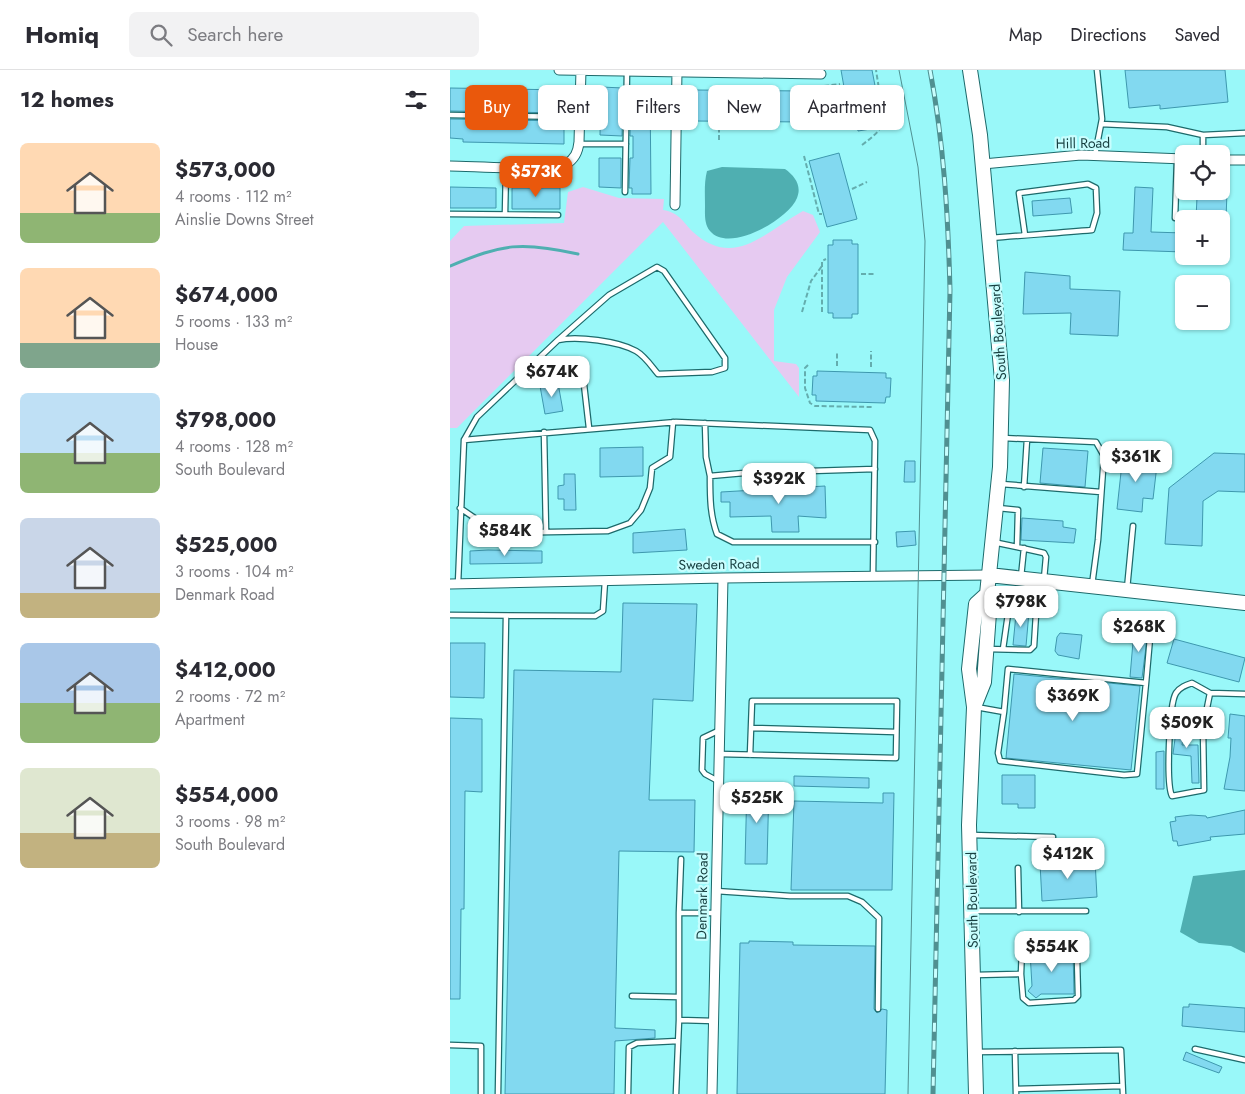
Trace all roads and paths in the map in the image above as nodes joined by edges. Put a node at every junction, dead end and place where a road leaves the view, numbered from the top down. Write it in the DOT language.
graph roads {
  1 [pos="559,70"];
  2 [pos="581,70"];
  3 [pos="876,70"];
  4 [pos="970,70"];
  5 [pos="1096,70"];
  6 [pos="628,71"];
  7 [pos="677,71"];
  8 [pos="821,74"];
  9 [pos="840,84"];
  10 [pos="581,85"];
  11 [pos="832,85"];
  12 [pos="450,115"];
  13 [pos="538,116"];
  14 [pos="1101,124"];
  15 [pos="580,130"];
  16 [pos="719,130"];
  17 [pos="1245,133"];
  18 [pos="1202,135"];
  19 [pos="719,140"];
  20 [pos="579,144"];
  21 [pos="626,144"];
  22 [pos="862,145"];
  23 [pos="1203,145"];
  24 [pos="1095,155"];
  25 [pos="804,156"];
  26 [pos="1175,159"];
  27 [pos="1230,160"];
  28 [pos="1245,160"];
  29 [pos="983,164"];
  30 [pos="450,166"];
  31 [pos="506,167"];
  32 [pos="867,182"];
  33 [pos="852,189"];
  34 [pos="625,192"];
  35 [pos="675,205"];
  36 [pos="450,214"];
  37 [pos="505,214"];
  38 [pos="822,214"];
  39 [pos="558,215"];
  40 [pos="1025,236"];
  41 [pos="990,238"];
  42 [pos="826,259"];
  43 [pos="822,266"];
  44 [pos="861,274"];
  45 [pos="876,274"];
  46 [pos="802,312"];
  47 [pos="822,312"];
  48 [pos="558,340"];
  49 [pos="837,350"];
  50 [pos="871,351"];
  51 [pos="808,365"];
  52 [pos="837,366"];
  53 [pos="582,367"];
  54 [pos="871,367"];
  55 [pos="872,406"];
  56 [pos="673,422"];
  57 [pos="705,423"];
  58 [pos="589,428"];
  59 [pos="544,432"];
  60 [pos="1001,438"];
  61 [pos="1027,439"];
  62 [pos="464,440"];
  63 [pos="875,470"];
  64 [pos="710,476"];
  65 [pos="999,484"];
  66 [pos="1024,487"];
  67 [pos="1102,492"];
  68 [pos="460,508"];
  69 [pos="997,508"];
  70 [pos="1133,526"];
  71 [pos="546,532"];
  72 [pos="874,542"];
  73 [pos="993,542"];
  74 [pos="1016,547"];
  75 [pos="1024,548"];
  76 [pos="990,575"];
  77 [pos="873,576"];
  78 [pos="723,578"];
  79 [pos="1020,579"];
  80 [pos="605,581"];
  81 [pos="1041,581"];
  82 [pos="454,584"];
  83 [pos="1092,587"];
  84 [pos="1127,590"];
  85 [pos="988,594"];
  86 [pos="1037,602"];
  87 [pos="1245,603"];
  88 [pos="990,613"];
  89 [pos="1008,614"];
  90 [pos="450,615"];
  91 [pos="506,616"];
  92 [pos="1150,638"];
  93 [pos="987,649"];
  94 [pos="1004,649"];
  95 [pos="1146,684"];
  96 [pos="1210,693"];
  97 [pos="1245,694"];
  98 [pos="974,707"];
  99 [pos="1004,712"];
  100 [pos="751,728"];
  101 [pos="720,730"];
  102 [pos="896,732"];
  103 [pos="719,754"];
  104 [pos="750,755"];
  105 [pos="718,782"];
  106 [pos="970,835"];
  107 [pos="1053,837"];
  108 [pos="681,859"];
  109 [pos="1018,868"];
  110 [pos="716,891"];
  111 [pos="972,911"];
  112 [pos="1086,911"];
  113 [pos="1019,912"];
  114 [pos="679,913"];
  115 [pos="716,913"];
  116 [pos="1022,947"];
  117 [pos="1077,958"];
  118 [pos="1022,974"];
  119 [pos="973,975"];
  120 [pos="632,996"];
  121 [pos="679,997"];
  122 [pos="878,1009"];
  123 [pos="679,1020"];
  124 [pos="714,1021"];
  125 [pos="678,1041"];
  126 [pos="450,1045"];
  127 [pos="1195,1049"];
  128 [pos="1015,1051"];
  129 [pos="975,1052"];
  130 [pos="1245,1060"];
  131 [pos="1122,1086"];
  132 [pos="1016,1091"];
  133 [pos="481,1094"];
  134 [pos="498,1094"];
  135 [pos="628,1094"];
  136 [pos="676,1094"];
  137 [pos="712,1094"];
  138 [pos="976,1094"];
  139 [pos="1123,1094"];
  1 -- 2 [label="street"];
  2 -- 6 [label="street"];
  2 -- 10 [label="street"];
  3 -- 22 [label="path"];
  4 -- 29 [label="main road, South Boulevard"];
  5 -- 14 [label="lane"];
  6 -- 7 [label="street"];
  6 -- 21 [label="lane"];
  7 -- 8 [label="street"];
  7 -- 35 [label="street"];
  9 -- 11 [label="path"];
  12 -- 13 [label="lane"];
  14 -- 18 [label="lane"];
  14 -- 24 [label="lane"];
  15 -- 20 [label="street"];
  16 -- 19 [label="path"];
  17 -- 18 [label="lane"];
  18 -- 23 [label="lane"];
  20 -- 21 [label="lane"];
  20 -- 31 [label="street"];
  21 -- 34 [label="lane"];
  24 -- 26 [label="street, Hill Road"];
  24 -- 29 [label="street, Hill Road"];
  25 -- 38 [label="path"];
  27 -- 28 [label="street"];
  29 -- 41 [label="main road, South Boulevard"];
  30 -- 31 [label="street"];
  31 -- 37 [label="lane"];
  32 -- 33 [label="path"];
  36 -- 37 [label="lane"];
  37 -- 39 [label="lane"];
  40 -- 40 [label="lane"];
  40 -- 41 [label="lane"];
  41 -- 60 [label="main road, South Boulevard"];
  42 -- 43 [label="path"];
  43 -- 46 [label="path"];
  43 -- 47 [label="path"];
  44 -- 45 [label="path"];
  48 -- 48 [label="lane"];
  48 -- 62 [label="lane"];
  49 -- 52 [label="path"];
  50 -- 54 [label="path"];
  51 -- 55 [label="path"];
  53 -- 58 [label="lane"];
  56 -- 57 [label="lane"];
  56 -- 58 [label="lane"];
  56 -- 71 [label="lane"];
  57 -- 63 [label="lane"];
  57 -- 64 [label="lane"];
  58 -- 59 [label="lane"];
  59 -- 62 [label="lane"];
  59 -- 71 [label="lane"];
  60 -- 61 [label="lane"];
  60 -- 65 [label="main road, South Boulevard"];
  61 -- 66 [label="lane"];
  61 -- 67 [label="lane"];
  62 -- 68 [label="lane"];
  63 -- 64 [label="lane"];
  63 -- 72 [label="lane"];
  64 -- 72 [label="lane"];
  65 -- 66 [label="lane"];
  65 -- 69 [label="main road, South Boulevard"];
  66 -- 67 [label="lane"];
  67 -- 83 [label="lane"];
  68 -- 71 [label="lane"];
  68 -- 82 [label="lane"];
  69 -- 73 [label="main road, South Boulevard"];
  69 -- 74 [label="lane"];
  70 -- 84 [label="lane"];
  72 -- 77 [label="lane"];
  73 -- 74 [label="lane"];
  73 -- 76 [label="main road, South Boulevard"];
  74 -- 75 [label="lane"];
  75 -- 79 [label="lane"];
  75 -- 81 [label="lane"];
  76 -- 77 [label="street, Sweden Road"];
  76 -- 79 [label="main road"];
  76 -- 85 [label="main road, South Boulevard"];
  77 -- 78 [label="street, Sweden Road"];
  78 -- 80 [label="street, Sweden Road"];
  78 -- 101 [label="street, Denmark Road"];
  79 -- 81 [label="main road"];
  80 -- 82 [label="street, Sweden Road"];
  80 -- 91 [label="lane"];
  81 -- 83 [label="main road"];
  81 -- 86 [label="lane"];
  83 -- 84 [label="main road"];
  84 -- 87 [label="main road"];
  85 -- 88 [label="main road, South Boulevard"];
  85 -- 98 [label="main road, South Boulevard"];
  86 -- 89 [label="lane"];
  86 -- 94 [label="lane"];
  88 -- 89 [label="lane"];
  88 -- 93 [label="main road, South Boulevard"];
  89 -- 94 [label="lane"];
  90 -- 91 [label="lane"];
  91 -- 134 [label="lane"];
  92 -- 95 [label="lane"];
  93 -- 94 [label="lane"];
  93 -- 98 [label="main road, South Boulevard"];
  95 -- 99 [label="lane"];
  95 -- 99 [label="lane"];
  96 -- 96 [label="lane"];
  96 -- 97 [label="lane"];
  98 -- 99 [label="lane"];
  98 -- 106 [label="main road, South Boulevard"];
  100 -- 102 [label="lane"];
  100 -- 102 [label="lane"];
  100 -- 104 [label="lane"];
  101 -- 103 [label="street, Denmark Road"];
  101 -- 105 [label="lane"];
  102 -- 104 [label="lane"];
  103 -- 104 [label="lane"];
  103 -- 105 [label="street, Denmark Road"];
  105 -- 110 [label="street, Denmark Road"];
  106 -- 107 [label="lane"];
  106 -- 111 [label="main road, South Boulevard"];
  108 -- 114 [label="lane"];
  109 -- 113 [label="lane"];
  110 -- 115 [label="street, Denmark Road"];
  110 -- 122 [label="lane"];
  111 -- 113 [label="lane"];
  111 -- 119 [label="main road, South Boulevard"];
  112 -- 113 [label="lane"];
  114 -- 115 [label="lane"];
  114 -- 121 [label="lane"];
  115 -- 124 [label="street, Denmark Road"];
  116 -- 118 [label="lane"];
  117 -- 118 [label="lane"];
  118 -- 119 [label="lane"];
  119 -- 129 [label="main road, South Boulevard"];
  120 -- 121 [label="lane"];
  121 -- 123 [label="lane"];
  123 -- 124 [label="lane"];
  123 -- 125 [label="lane"];
  124 -- 137 [label="street, Denmark Road"];
  125 -- 135 [label="lane"];
  125 -- 136 [label="lane"];
  126 -- 133 [label="lane"];
  127 -- 130 [label="lane"];
  128 -- 129 [label="lane"];
  128 -- 131 [label="lane"];
  128 -- 132 [label="lane"];
  129 -- 138 [label="main road, South Boulevard"];
  131 -- 132 [label="lane"];
  131 -- 139 [label="lane"];
}
